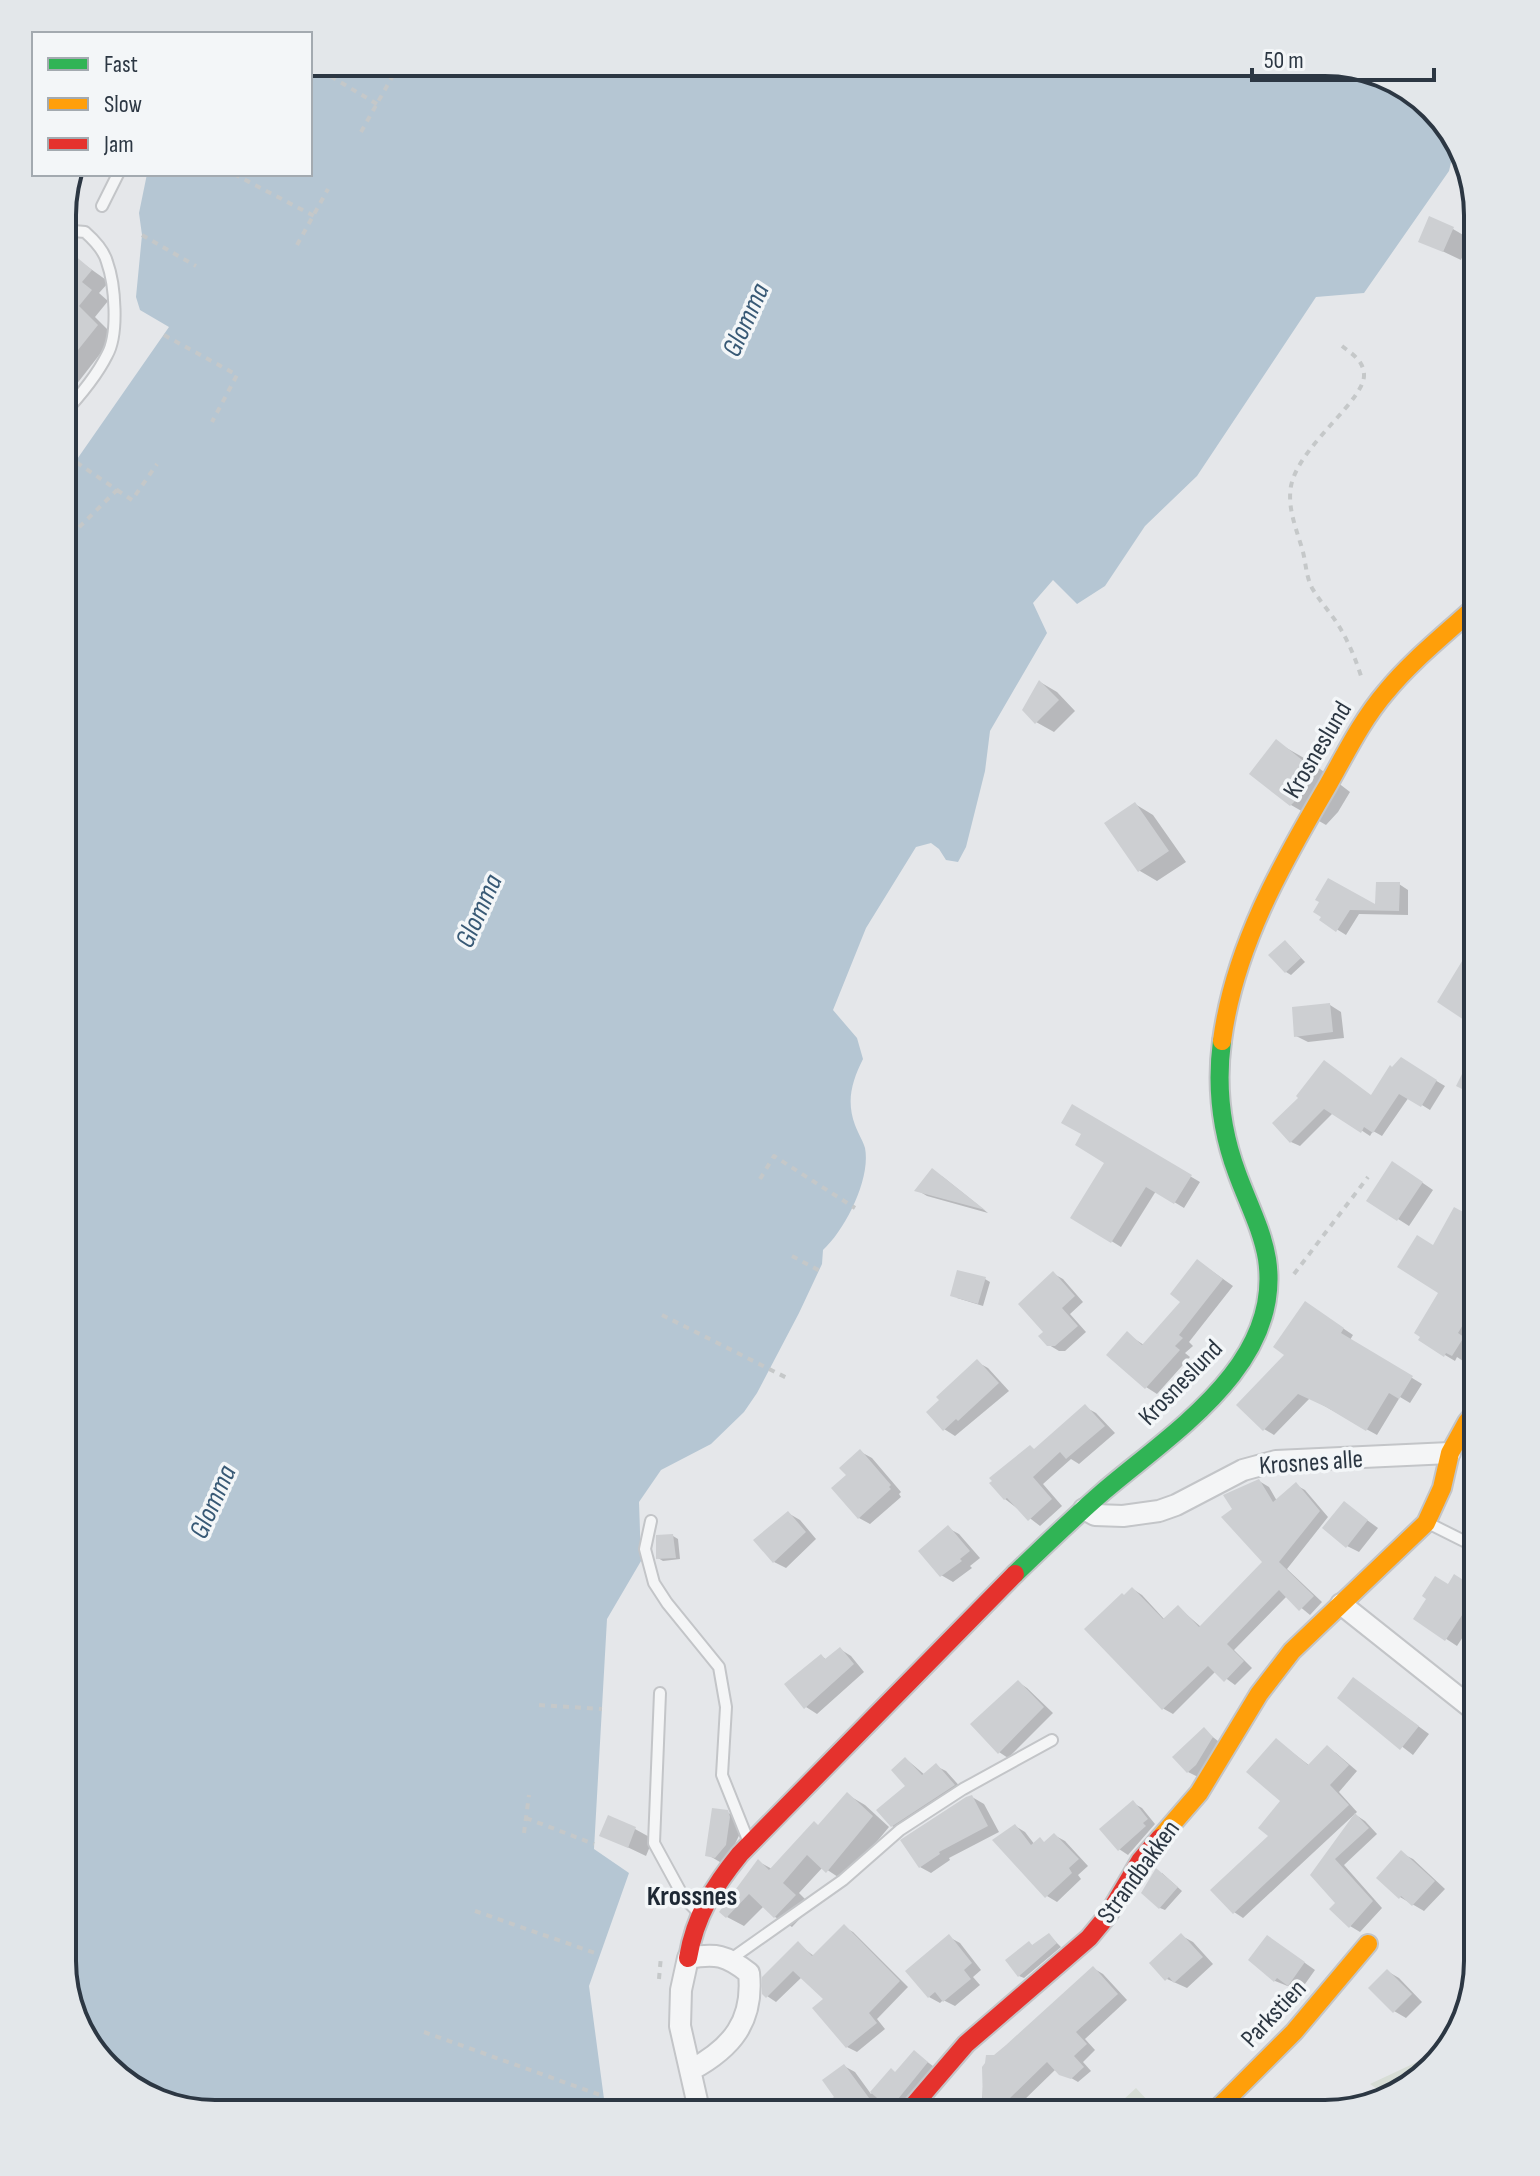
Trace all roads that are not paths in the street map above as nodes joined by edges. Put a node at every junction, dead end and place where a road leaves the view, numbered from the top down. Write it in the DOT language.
graph roads {
  1 [pos="117,176"];
  2 [pos="102,206"];
  3 [pos="76,231"];
  4 [pos="76,400"];
  5 [pos="1464,617"];
  6 [pos="1464,1431"];
  7 [pos="1450,1453"];
  8 [pos="1084,1509"];
  9 [pos="651,1521"];
  10 [pos="1426,1523"];
  11 [pos="1464,1541"];
  12 [pos="1341,1604"];
  13 [pos="660,1693"];
  14 [pos="1464,1702"];
  15 [pos="1052,1740"];
  16 [pos="750,1846"];
  17 [pos="699,1914"];
  18 [pos="1368,1944"];
  19 [pos="688,1958"];
  20 [pos="731,1959"];
  21 [pos="691,2070"];
  22 [pos="697,2100"];
  23 [pos="918,2100"];
  24 [pos="1226,2100"];
  1 -- 2 [label="lane"];
  3 -- 4 [label="lane"];
  5 -- 8 [label="street, Krosneslund"];
  6 -- 7 [label="street"];
  7 -- 8 [label="street, Krosnes alle"];
  7 -- 10 [label="street, Strandbakken"];
  8 -- 16 [label="street, Krosneslund"];
  9 -- 16 [label="lane"];
  10 -- 11 [label="lane"];
  10 -- 12 [label="street, Strandbakken"];
  12 -- 14 [label="street"];
  12 -- 23 [label="street, Strandbakken"];
  13 -- 17 [label="lane"];
  15 -- 20 [label="lane"];
  16 -- 17 [label="street, Krosneslund"];
  17 -- 19 [label="street, Krosneslund"];
  18 -- 24 [label="street, Parkstien"];
  19 -- 20 [label="street"];
  19 -- 21 [label="street"];
  20 -- 21 [label="street"];
  21 -- 22 [label="street"];
}
